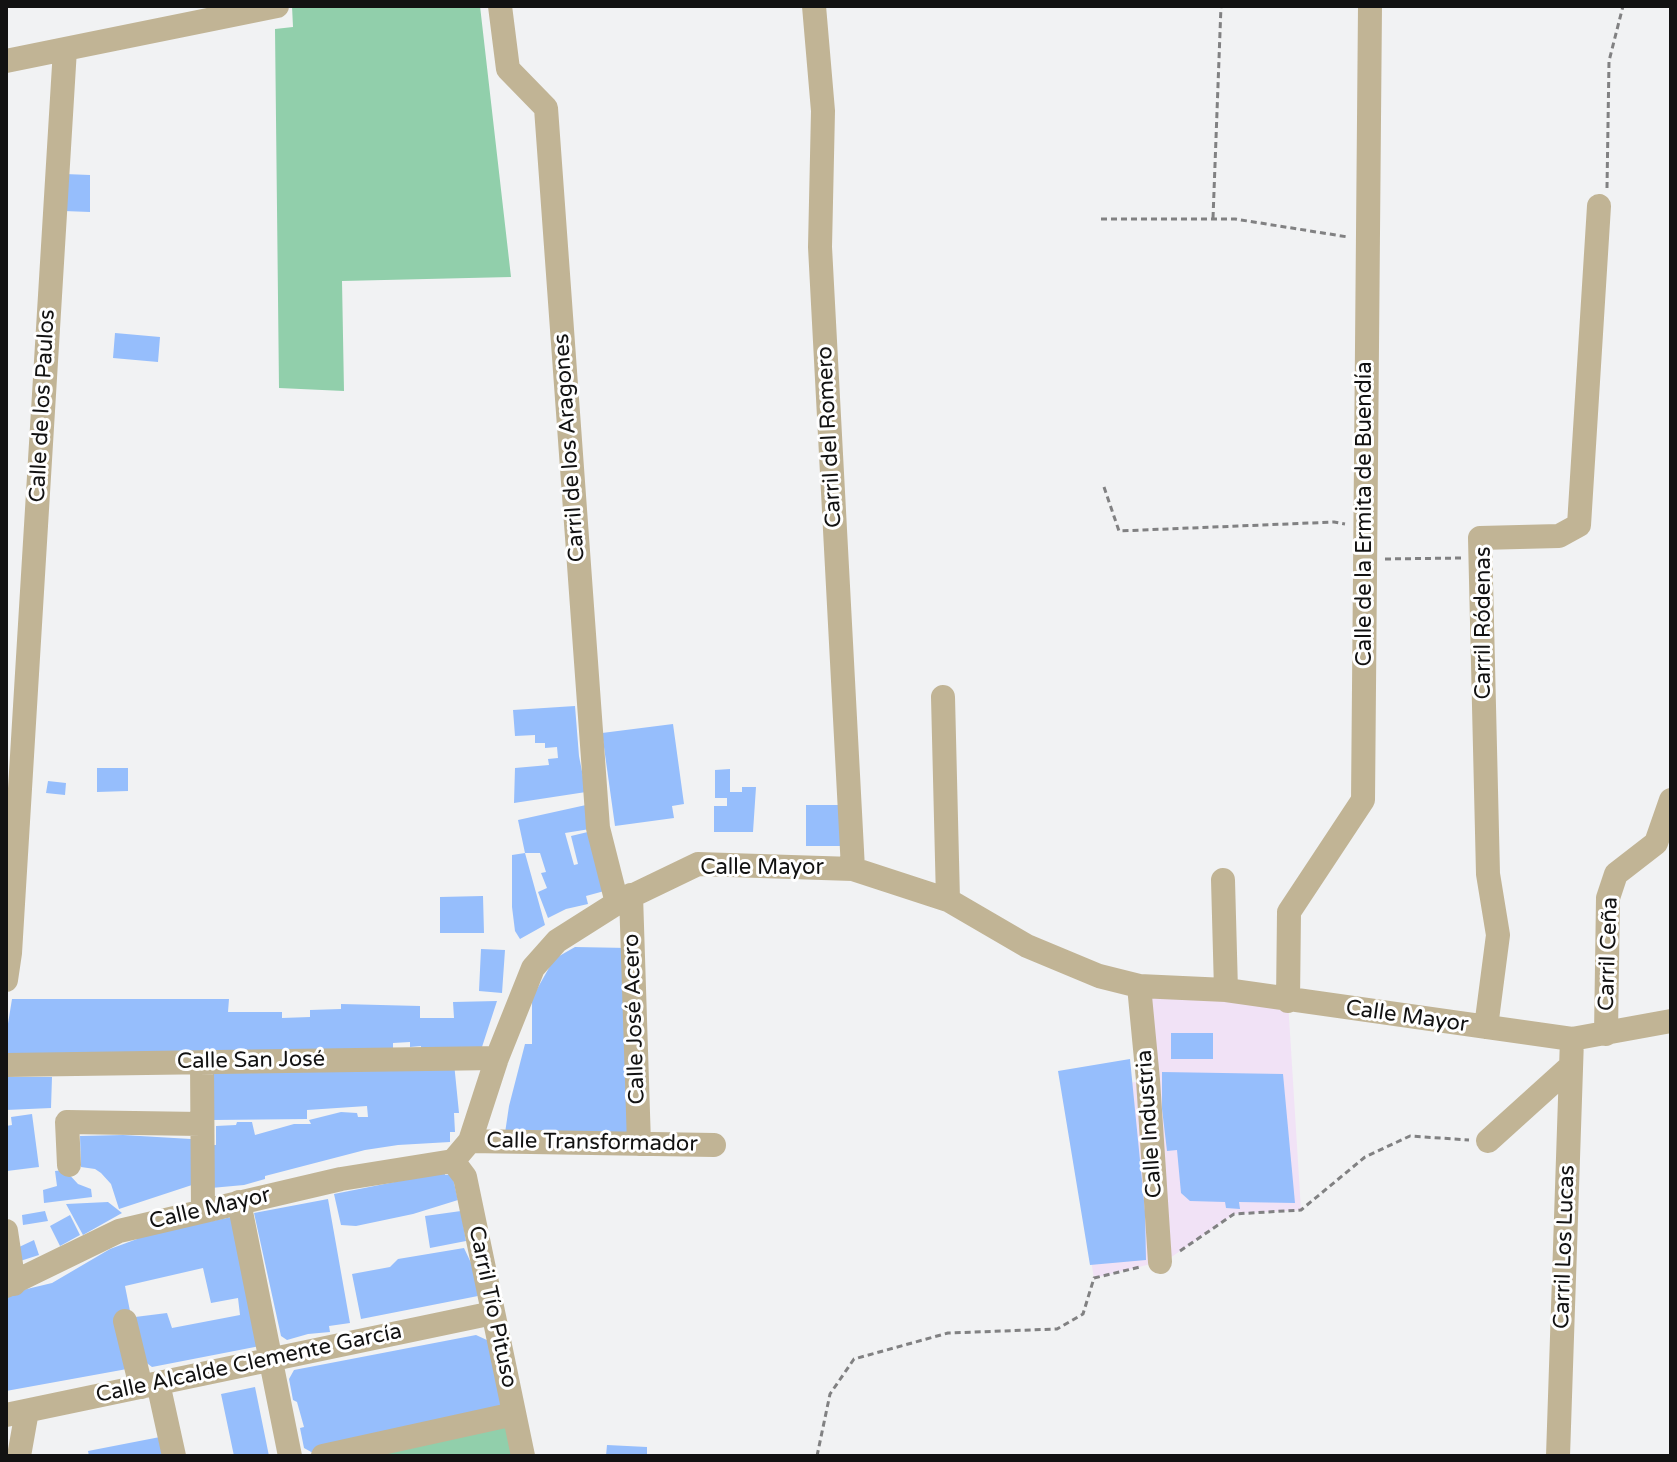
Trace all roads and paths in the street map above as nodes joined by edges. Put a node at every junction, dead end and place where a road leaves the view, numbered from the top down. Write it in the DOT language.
graph roads {
  1 [pos="277,6"];
  2 [pos="500,6"];
  3 [pos="814,6"];
  4 [pos="1221,6"];
  5 [pos="1370,6"];
  6 [pos="1623,6"];
  7 [pos="65,49"];
  8 [pos="6,61"];
  9 [pos="1599,206"];
  10 [pos="1101,219"];
  11 [pos="1213,219"];
  12 [pos="1367,240"];
  13 [pos="1104,487"];
  14 [pos="1365,527"];
  15 [pos="1481,558"];
  16 [pos="1365,559"];
  17 [pos="943,697"];
  18 [pos="1671,800"];
  19 [pos="853,869"];
  20 [pos="1223,880"];
  21 [pos="624,899"];
  22 [pos="948,900"];
  23 [pos="6,980"];
  24 [pos="1139,986"];
  25 [pos="1226,990"];
  26 [pos="1288,1001"];
  27 [pos="1671,1021"];
  28 [pos="1486,1027"];
  29 [pos="1606,1034"];
  30 [pos="1572,1039"];
  31 [pos="497,1058"];
  32 [pos="202,1062"];
  33 [pos="6,1065"];
  34 [pos="1571,1066"];
  35 [pos="201,1124"];
  36 [pos="470,1141"];
  37 [pos="1488,1141"];
  38 [pos="639,1144"];
  39 [pos="714,1145"];
  40 [pos="453,1161"];
  41 [pos="69,1165"];
  42 [pos="239,1202"];
  43 [pos="203,1210"];
  44 [pos="6,1231"];
  45 [pos="1160,1262"];
  46 [pos="10,1285"];
  47 [pos="493,1313"];
  48 [pos="125,1321"];
  49 [pos="272,1359"];
  50 [pos="150,1385"];
  51 [pos="16,1413"];
  52 [pos="514,1414"];
  53 [pos="19,1456"];
  54 [pos="174,1456"];
  55 [pos="290,1456"];
  56 [pos="323,1456"];
  57 [pos="523,1456"];
  58 [pos="817,1456"];
  59 [pos="1558,1456"];
  1 -- 7 [label="street"];
  2 -- 21 [label="street, Carril de los Aragones"];
  3 -- 19 [label="street, Carril del Romero"];
  4 -- 11 [label="path"];
  5 -- 12 [label="street, Calle de la Ermita de Buendía"];
  6 -- 9 [label="path"];
  7 -- 8 [label="street"];
  7 -- 23 [label="street, Calle de los Paulos"];
  9 -- 15 [label="street, Carril Ródenas"];
  10 -- 11 [label="path"];
  11 -- 12 [label="path"];
  12 -- 14 [label="street, Calle de la Ermita de Buendía"];
  13 -- 14 [label="path"];
  14 -- 16 [label="street, Calle de la Ermita de Buendía"];
  15 -- 16 [label="path"];
  15 -- 28 [label="street, Carril Ródenas"];
  16 -- 26 [label="street, Calle de la Ermita de Buendía"];
  17 -- 22 [label="street"];
  18 -- 29 [label="street, Carril Ceña"];
  19 -- 21 [label="street, Calle Mayor"];
  19 -- 22 [label="street, Calle Mayor"];
  20 -- 25 [label="street"];
  21 -- 31 [label="street, Calle Mayor"];
  21 -- 38 [label="street, Calle José Acero"];
  22 -- 24 [label="street, Calle Mayor"];
  24 -- 25 [label="street, Calle Mayor"];
  24 -- 45 [label="street, Calle Industria"];
  25 -- 26 [label="street, Calle Mayor"];
  26 -- 28 [label="street, Calle Mayor"];
  27 -- 29 [label="street, Calle Mayor"];
  28 -- 30 [label="street, Calle Mayor"];
  29 -- 30 [label="street, Calle Mayor"];
  30 -- 34 [label="street, Carril Los Lucas"];
  31 -- 32 [label="street, Calle San José"];
  31 -- 36 [label="street, Calle Mayor"];
  32 -- 33 [label="street, Calle San José"];
  32 -- 35 [label="street"];
  34 -- 37 [label="street"];
  34 -- 59 [label="street, Carril Los Lucas"];
  35 -- 41 [label="street"];
  35 -- 43 [label="street"];
  36 -- 38 [label="street, Calle Transformador"];
  36 -- 40 [label="street, Calle Mayor"];
  37 -- 45 [label="path"];
  38 -- 39 [label="street, Calle Transformador"];
  40 -- 42 [label="street, Calle Mayor"];
  40 -- 47 [label="street, Carril Tío Pituso"];
  42 -- 43 [label="street, Calle Mayor"];
  42 -- 49 [label="street"];
  43 -- 46 [label="street, Calle Mayor"];
  44 -- 46 [label="street"];
  45 -- 58 [label="path"];
  47 -- 49 [label="street, Calle Alcalde Clemente García"];
  47 -- 52 [label="street, Carril Tío Pituso"];
  48 -- 50 [label="street"];
  49 -- 50 [label="street, Calle Alcalde Clemente García"];
  49 -- 55 [label="street"];
  50 -- 51 [label="street, Calle Alcalde Clemente García"];
  50 -- 54 [label="street"];
  51 -- 53 [label="street"];
  52 -- 56 [label="street"];
  52 -- 57 [label="street, Carril Tío Pituso"];
}
